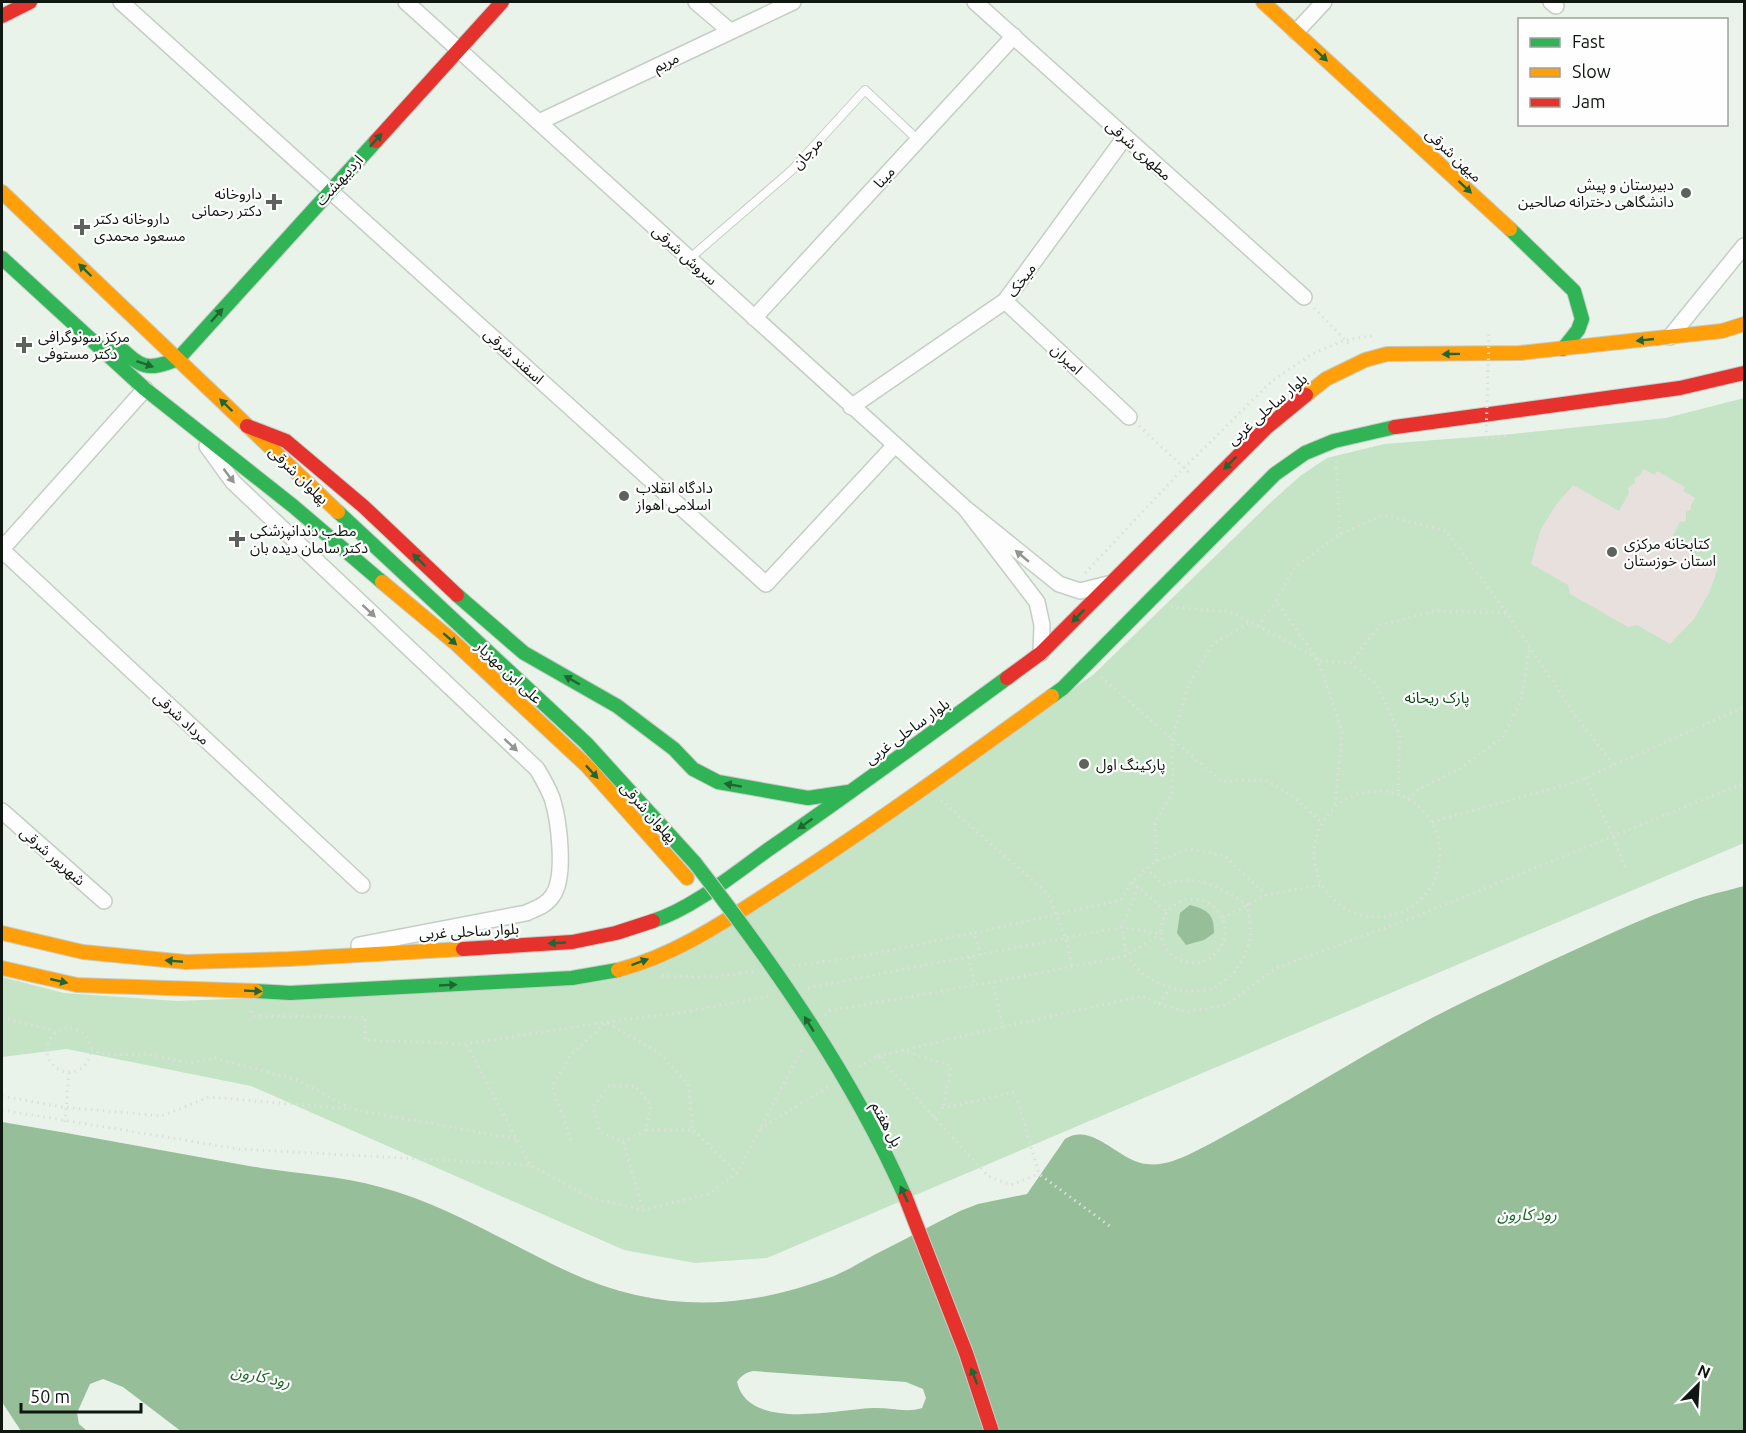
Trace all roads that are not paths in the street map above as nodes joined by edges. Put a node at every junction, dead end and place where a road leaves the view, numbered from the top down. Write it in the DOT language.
graph roads {
  1 [pos="30,2"];
  2 [pos="121,2"];
  3 [pos="406,2"];
  4 [pos="502,2"];
  5 [pos="696,2"];
  6 [pos="793,2"];
  7 [pos="975,2"];
  8 [pos="1263,2"];
  9 [pos="1324,2"];
  10 [pos="2,16"];
  11 [pos="730,31"];
  12 [pos="1296,32"];
  13 [pos="1014,36"];
  14 [pos="458,49"];
  15 [pos="539,122"];
  16 [pos="1125,137"];
  17 [pos="918,140"];
  18 [pos="330,189"];
  19 [pos="2,192"];
  20 [pos="1744,246"];
  21 [pos="2,251"];
  22 [pos="2,258"];
  23 [pos="689,259"];
  24 [pos="1304,297"];
  25 [pos="1005,301"];
  26 [pos="1744,315"];
  27 [pos="754,318"];
  28 [pos="1744,324"];
  29 [pos="1722,331"];
  30 [pos="1670,337"];
  31 [pos="1563,349"];
  32 [pos="177,359"];
  33 [pos="1744,373"];
  34 [pos="145,389"];
  35 [pos="851,407"];
  36 [pos="1129,417"];
  37 [pos="247,426"];
  38 [pos="195,429"];
  39 [pos="895,445"];
  40 [pos="293,506"];
  41 [pos="965,508"];
  42 [pos="2,549"];
  43 [pos="1111,583"];
  44 [pos="1041,653"];
  45 [pos="853,791"];
  46 [pos="2,811"];
  47 [pos="695,863"];
  48 [pos="362,885"];
  49 [pos="104,901"];
  50 [pos="729,932"];
  51 [pos="2,933"];
  52 [pos="289,959"];
  53 [pos="2,968"];
  54 [pos="992,1431"];
  1 -- 10 [label="main road"];
  2 -- 18 [label="street, اسفند شرقی"];
  3 -- 14 [label="street, سروش شرقی"];
  4 -- 14 [label="main road, اردیبهشت"];
  5 -- 11 [label="street"];
  6 -- 11 [label="street, مریم"];
  7 -- 13 [label="street, مطهری شرقی"];
  8 -- 12 [label="main road, میهن شرقی"];
  9 -- 12 [label="street"];
  11 -- 15 [label="street, مریم"];
  12 -- 31 [label="main road, میهن شرقی, one-way"];
  13 -- 16 [label="street, مطهری شرقی"];
  13 -- 17 [label="street, مینا"];
  14 -- 15 [label="street, سروش شرقی"];
  18 -- 14 [label="main road, اردیبهشت, one-way"];
  15 -- 23 [label="street, سروش شرقی"];
  16 -- 24 [label="street, مطهری شرقی"];
  16 -- 25 [label="street, میخک"];
  17 -- 23 [label="lane, مرجان"];
  17 -- 27 [label="street, مینا"];
  32 -- 18 [label="main road, اردیبهشت, one-way"];
  18 -- 39 [label="street, اسفند شرقی"];
  32 -- 19 [label="main road, پهلوان شرقی, one-way"];
  20 -- 30 [label="street"];
  21 -- 32 [label="main road, one-way"];
  22 -- 34 [label="main road, پهلوان شرقی"];
  23 -- 27 [label="street, سروش شرقی"];
  25 -- 35 [label="street, میخک"];
  25 -- 36 [label="street, امیران"];
  26 -- 29 [label="main road"];
  27 -- 35 [label="street, سروش شرقی"];
  28 -- 29 [label="main road, بلوار ساحلی غربی"];
  29 -- 30 [label="main road, بلوار ساحلی غربی"];
  30 -- 31 [label="main road, بلوار ساحلی غربی, one-way"];
  31 -- 43 [label="main road, بلوار ساحلی غربی, one-way"];
  37 -- 32 [label="main road, پهلوان شرقی, one-way"];
  53 -- 33 [label="main road, one-way"];
  34 -- 38 [label="main road, پهلوان شرقی"];
  34 -- 42 [label="street"];
  35 -- 39 [label="street, سروش شرقی"];
  45 -- 37 [label="main road, one-way"];
  37 -- 47 [label="main road, پهلوان شرقی"];
  38 -- 40 [label="main road, پهلوان شرقی"];
  38 -- 52 [label="street, پهلوان شرقی, one-way"];
  39 -- 41 [label="street, سروش شرقی"];
  40 -- 50 [label="main road, علی ابن مهزیار, one-way"];
  43 -- 41 [label="street, one-way"];
  41 -- 44 [label="street"];
  42 -- 48 [label="street, مرداد شرقی"];
  43 -- 44 [label="main road, بلوار ساحلی غربی, one-way"];
  44 -- 45 [label="main road, بلوار ساحلی غربی"];
  45 -- 52 [label="main road, بلوار ساحلی غربی, one-way"];
  46 -- 49 [label="street, شهریور شرقی"];
  54 -- 47 [label="main road, پل هفتم, one-way, bridge"];
  52 -- 51 [label="main road, بلوار ساحلی غربی, one-way"];
}
